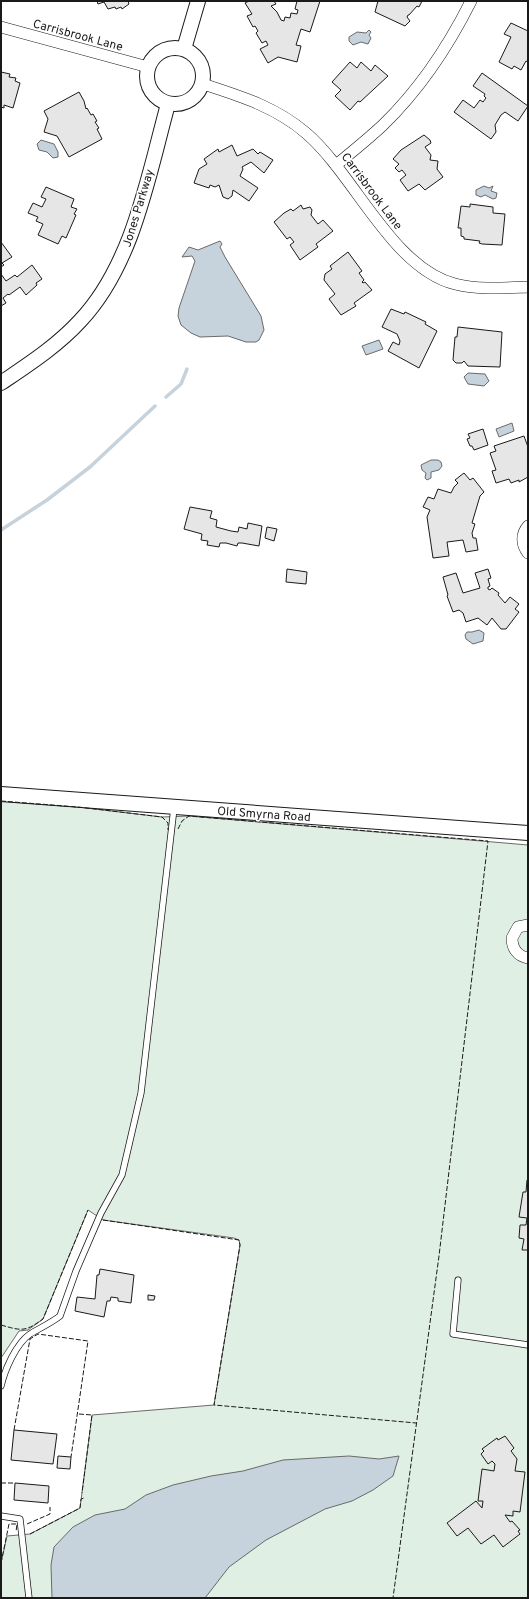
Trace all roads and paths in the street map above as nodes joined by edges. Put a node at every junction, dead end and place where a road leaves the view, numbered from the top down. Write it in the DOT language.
graph roads {
  1 [pos="198,1"];
  2 [pos="471,1"];
  3 [pos="1,27"];
  4 [pos="184,49"];
  5 [pos="148,67"];
  6 [pos="203,84"];
  7 [pos="168,104"];
  8 [pos="336,165"];
  9 [pos="528,287"];
  10 [pos="1,383"];
  11 [pos="528,526"];
  12 [pos="528,552"];
  13 [pos="1,794"];
  14 [pos="174,807"];
  15 [pos="528,833"];
  16 [pos="528,925"];
  17 [pos="528,958"];
  18 [pos="458,1280"];
  19 [pos="528,1345"];
  20 [pos="1,1386"];
  21 [pos="1,1516"];
  22 [pos="29,1598"];
  1 -- 4 [label="street"];
  2 -- 8 [label="street"];
  3 -- 5 [label="street, Carrisbrook Lane"];
  4 -- 5 [label="street"];
  4 -- 6 [label="street"];
  5 -- 7 [label="street"];
  6 -- 7 [label="street"];
  6 -- 8 [label="street, Carrisbrook Lane"];
  7 -- 10 [label="street, Jones Parkway"];
  8 -- 9 [label="street, Carrisbrook Lane"];
  11 -- 12 [label="street"];
  13 -- 14 [label="street, Old Smyrna Road"];
  14 -- 15 [label="street, Old Smyrna Road"];
  14 -- 20 [label="lane"];
  16 -- 17 [label="street"];
  18 -- 19 [label="lane"];
  21 -- 22 [label="lane"];
}
